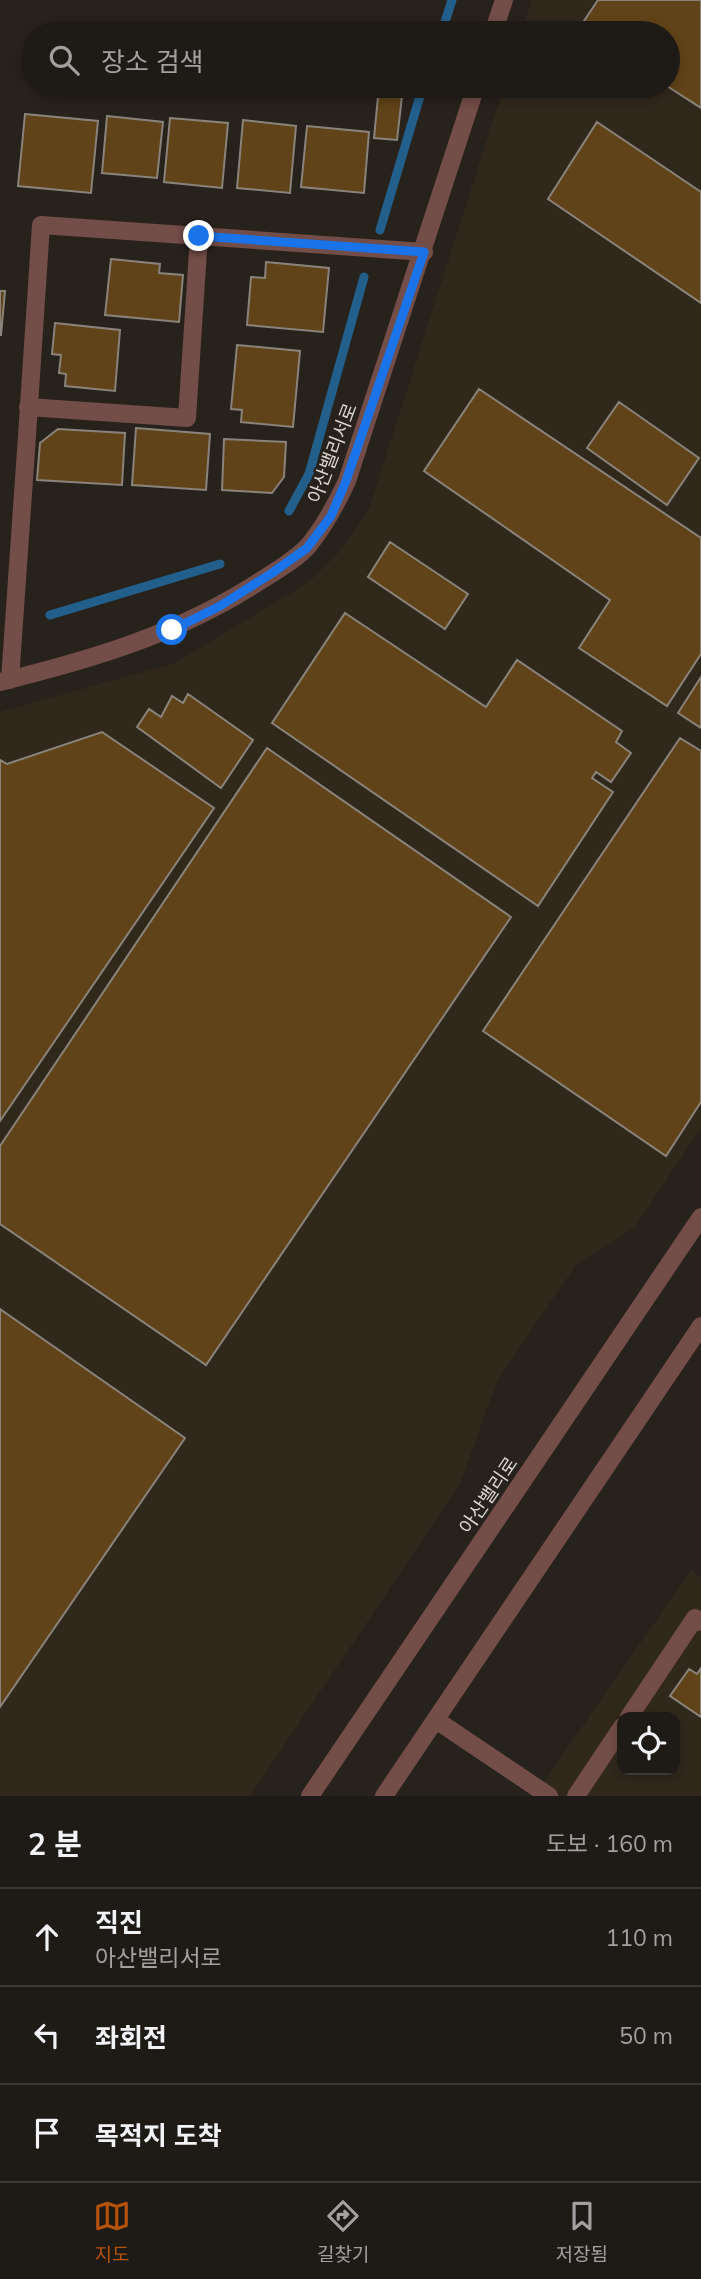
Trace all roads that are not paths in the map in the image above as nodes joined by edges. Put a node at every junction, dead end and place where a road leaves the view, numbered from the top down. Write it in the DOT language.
graph roads {
  1 [pos="504,0"];
  2 [pos="497,21"];
  3 [pos="472,98"];
  4 [pos="199,236"];
  5 [pos="424,252"];
  6 [pos="29,407"];
  7 [pos="5,681"];
  8 [pos="701,1217"];
  9 [pos="701,1326"];
  10 [pos="701,1622"];
  11 [pos="632,1712"];
  12 [pos="436,1720"];
  13 [pos="617,1734"];
  14 [pos="310,1796"];
  15 [pos="384,1796"];
  16 [pos="549,1796"];
  17 [pos="576,1796"];
  1 -- 2 [label="street"];
  3 -- 5 [label="street, 아산밸리서로"];
  4 -- 5 [label="street"];
  4 -- 6 [label="street"];
  4 -- 6 [label="street"];
  5 -- 7 [label="street, 아산밸리서로"];
  6 -- 7 [label="street"];
  8 -- 14 [label="street, 아산밸리로"];
  9 -- 12 [label="street"];
  10 -- 11 [label="street"];
  12 -- 15 [label="street"];
  12 -- 16 [label="street"];
  13 -- 17 [label="street"];
}
